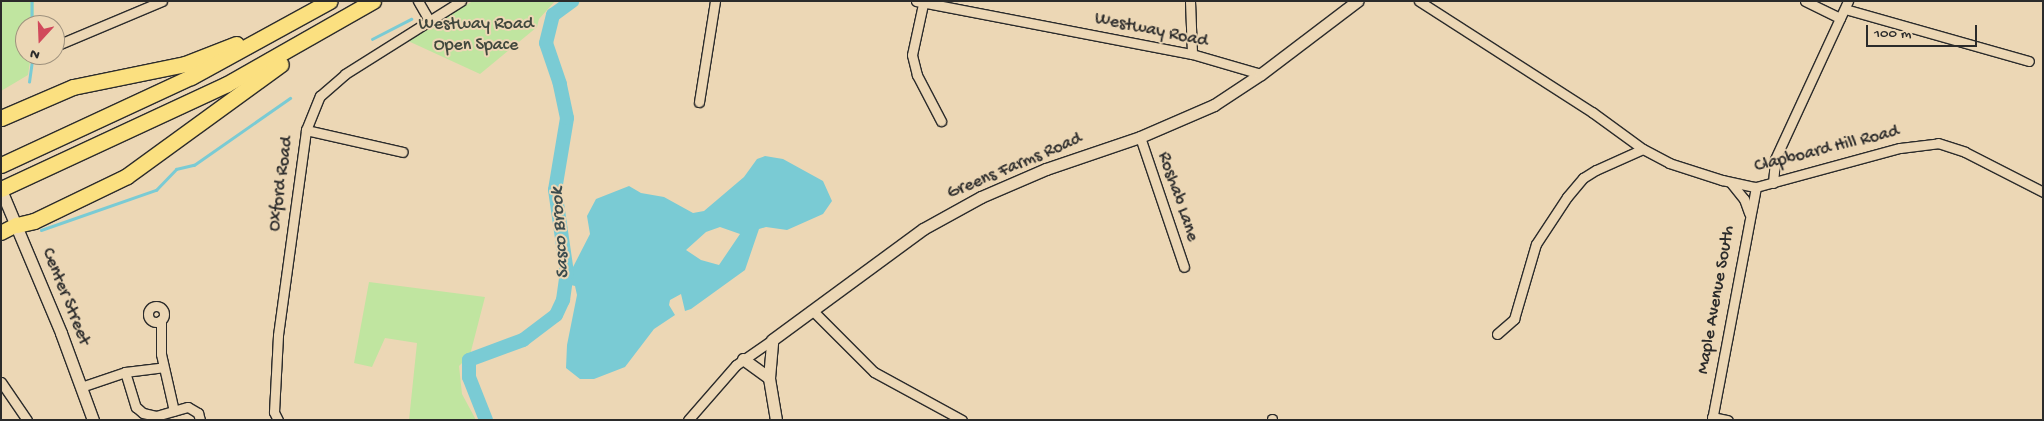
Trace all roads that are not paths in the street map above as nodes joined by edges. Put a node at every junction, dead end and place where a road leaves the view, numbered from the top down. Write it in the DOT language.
graph roads {
  1 [pos="162,1"];
  2 [pos="330,1"];
  3 [pos="418,1"];
  4 [pos="461,1"];
  5 [pos="715,1"];
  6 [pos="1190,1"];
  7 [pos="1356,1"];
  8 [pos="1419,1"];
  9 [pos="1805,1"];
  10 [pos="919,2"];
  11 [pos="370,3"];
  12 [pos="1846,5"];
  13 [pos="311,12"];
  14 [pos="1840,18"];
  15 [pos="429,20"];
  16 [pos="65,42"];
  17 [pos="1192,54"];
  18 [pos="2029,61"];
  19 [pos="1261,74"];
  20 [pos="699,102"];
  21 [pos="1,118"];
  22 [pos="941,121"];
  23 [pos="306,130"];
  24 [pos="1140,137"];
  25 [pos="1643,149"];
  26 [pos="404,152"];
  27 [pos="1,165"];
  28 [pos="1731,183"];
  29 [pos="1773,183"];
  30 [pos="1756,187"];
  31 [pos="4,188"];
  32 [pos="2043,192"];
  33 [pos="1749,213"];
  34 [pos="17,225"];
  35 [pos="1,233"];
  36 [pos="1184,267"];
  37 [pos="813,311"];
  38 [pos="161,320"];
  39 [pos="1498,334"];
  40 [pos="772,340"];
  41 [pos="743,359"];
  42 [pos="164,366"];
  43 [pos="125,372"];
  44 [pos="770,378"];
  45 [pos="1,382"];
  46 [pos="81,387"];
  47 [pos="174,411"];
  48 [pos="274,417"];
  49 [pos="1712,419"];
  50 [pos="27,420"];
  51 [pos="93,420"];
  52 [pos="200,420"];
  53 [pos="688,420"];
  54 [pos="776,420"];
  55 [pos="962,420"];
  56 [pos="1728,420"];
  1 -- 16 [label="street"];
  2 -- 13 [label="highway"];
  3 -- 15 [label="street"];
  4 -- 15 [label="street"];
  5 -- 20 [label="street"];
  6 -- 17 [label="street"];
  7 -- 19 [label="street, Greens Farms Road"];
  8 -- 25 [label="street, Clapboard Hill Road"];
  9 -- 14 [label="street"];
  10 -- 17 [label="street, Westway Road"];
  10 -- 22 [label="street"];
  11 -- 31 [label="highway"];
  11 -- 34 [label="highway"];
  12 -- 14 [label="street"];
  12 -- 18 [label="street"];
  13 -- 21 [label="highway"];
  13 -- 27 [label="highway"];
  14 -- 29 [label="street"];
  15 -- 23 [label="street, Oxford Road"];
  17 -- 19 [label="street, Westway Road"];
  19 -- 24 [label="street, Greens Farms Road"];
  23 -- 26 [label="street"];
  23 -- 48 [label="street, Oxford Road"];
  24 -- 36 [label="street, Roshab Lane"];
  24 -- 37 [label="street, Greens Farms Road"];
  25 -- 28 [label="street, Clapboard Hill Road"];
  25 -- 39 [label="street"];
  28 -- 30 [label="street, Clapboard Hill Road"];
  28 -- 33 [label="street"];
  29 -- 30 [label="street, Clapboard Hill Road"];
  29 -- 32 [label="street, Clapboard Hill Road"];
  30 -- 33 [label="street, Maple Avenue South"];
  31 -- 34 [label="street, Center Street"];
  33 -- 49 [label="street, Maple Avenue South"];
  34 -- 35 [label="main road"];
  34 -- 46 [label="street, Center Street"];
  37 -- 40 [label="street, Greens Farms Road"];
  37 -- 55 [label="street"];
  38 -- 42 [label="street"];
  40 -- 41 [label="street, Greens Farms Road"];
  40 -- 44 [label="street"];
  41 -- 44 [label="street"];
  41 -- 53 [label="street, Greens Farms Road"];
  42 -- 43 [label="street"];
  42 -- 47 [label="street"];
  43 -- 46 [label="street"];
  43 -- 47 [label="street"];
  44 -- 54 [label="street"];
  45 -- 50 [label="street"];
  46 -- 51 [label="street, Center Street"];
  47 -- 52 [label="street"];
  49 -- 56 [label="street"];
}
